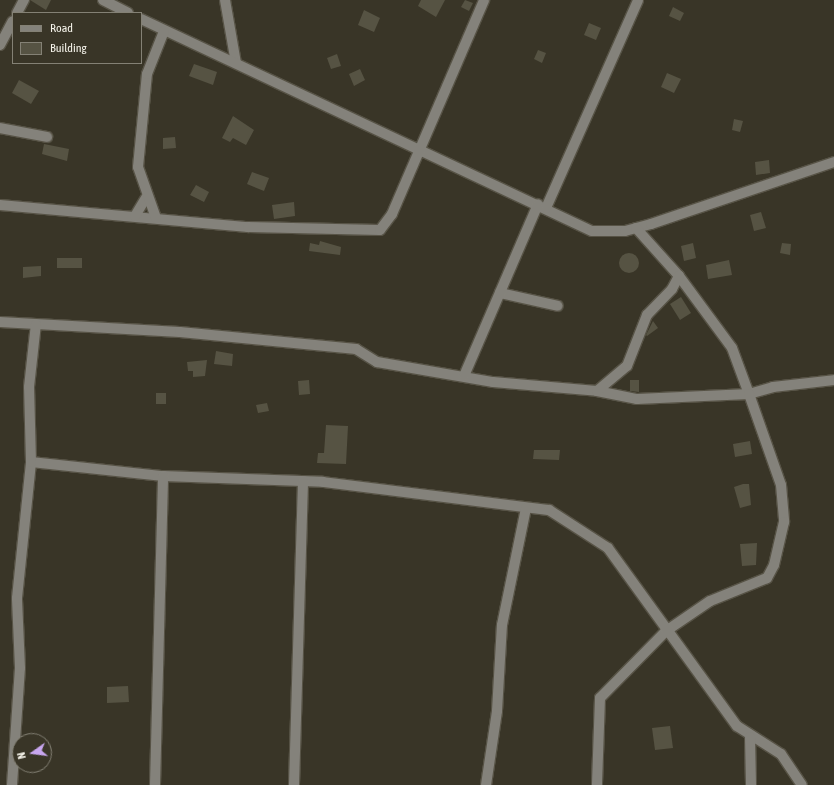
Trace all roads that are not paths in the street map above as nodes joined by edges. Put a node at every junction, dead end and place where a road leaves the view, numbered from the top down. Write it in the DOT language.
graph roads {
  1 [pos="24,0"];
  2 [pos="103,0"];
  3 [pos="225,0"];
  4 [pos="484,0"];
  5 [pos="638,0"];
  6 [pos="18,12"];
  7 [pos="126,12"];
  8 [pos="142,20"];
  9 [pos="12,23"];
  10 [pos="164,31"];
  11 [pos="0,45"];
  12 [pos="236,63"];
  13 [pos="0,128"];
  14 [pos="47,137"];
  15 [pos="419,150"];
  16 [pos="834,162"];
  17 [pos="146,198"];
  18 [pos="0,205"];
  19 [pos="542,206"];
  20 [pos="135,216"];
  21 [pos="156,218"];
  22 [pos="636,228"];
  23 [pos="679,276"];
  24 [pos="500,293"];
  25 [pos="558,306"];
  26 [pos="0,322"];
  27 [pos="36,324"];
  28 [pos="464,376"];
  29 [pos="834,380"];
  30 [pos="597,391"];
  31 [pos="750,394"];
  32 [pos="31,462"];
  33 [pos="163,476"];
  34 [pos="303,482"];
  35 [pos="526,508"];
  36 [pos="666,631"];
  37 [pos="750,737"];
  38 [pos="12,785"];
  39 [pos="154,785"];
  40 [pos="294,785"];
  41 [pos="486,785"];
  42 [pos="597,785"];
  43 [pos="751,785"];
  44 [pos="802,785"];
  1 -- 6 [label="street"];
  2 -- 7 [label="street"];
  3 -- 12 [label="street"];
  4 -- 15 [label="street"];
  5 -- 19 [label="street"];
  8 -- 10 [label="street"];
  9 -- 11 [label="street"];
  10 -- 12 [label="street"];
  10 -- 17 [label="street"];
  12 -- 15 [label="street"];
  13 -- 14 [label="street"];
  15 -- 19 [label="street"];
  15 -- 21 [label="street"];
  16 -- 22 [label="street"];
  17 -- 20 [label="street"];
  17 -- 21 [label="street"];
  18 -- 20 [label="street"];
  19 -- 22 [label="street"];
  19 -- 24 [label="street"];
  20 -- 21 [label="street"];
  22 -- 23 [label="street"];
  23 -- 30 [label="street"];
  23 -- 31 [label="street"];
  24 -- 25 [label="street"];
  24 -- 28 [label="street"];
  26 -- 27 [label="street"];
  27 -- 28 [label="street"];
  27 -- 32 [label="street"];
  28 -- 30 [label="street"];
  29 -- 31 [label="street"];
  30 -- 31 [label="street"];
  31 -- 36 [label="street"];
  32 -- 33 [label="street"];
  32 -- 38 [label="street"];
  33 -- 34 [label="street"];
  33 -- 39 [label="street"];
  34 -- 35 [label="street"];
  34 -- 40 [label="street"];
  35 -- 36 [label="street"];
  35 -- 41 [label="street"];
  36 -- 37 [label="street"];
  36 -- 42 [label="street"];
  37 -- 43 [label="street"];
  37 -- 44 [label="street"];
}
